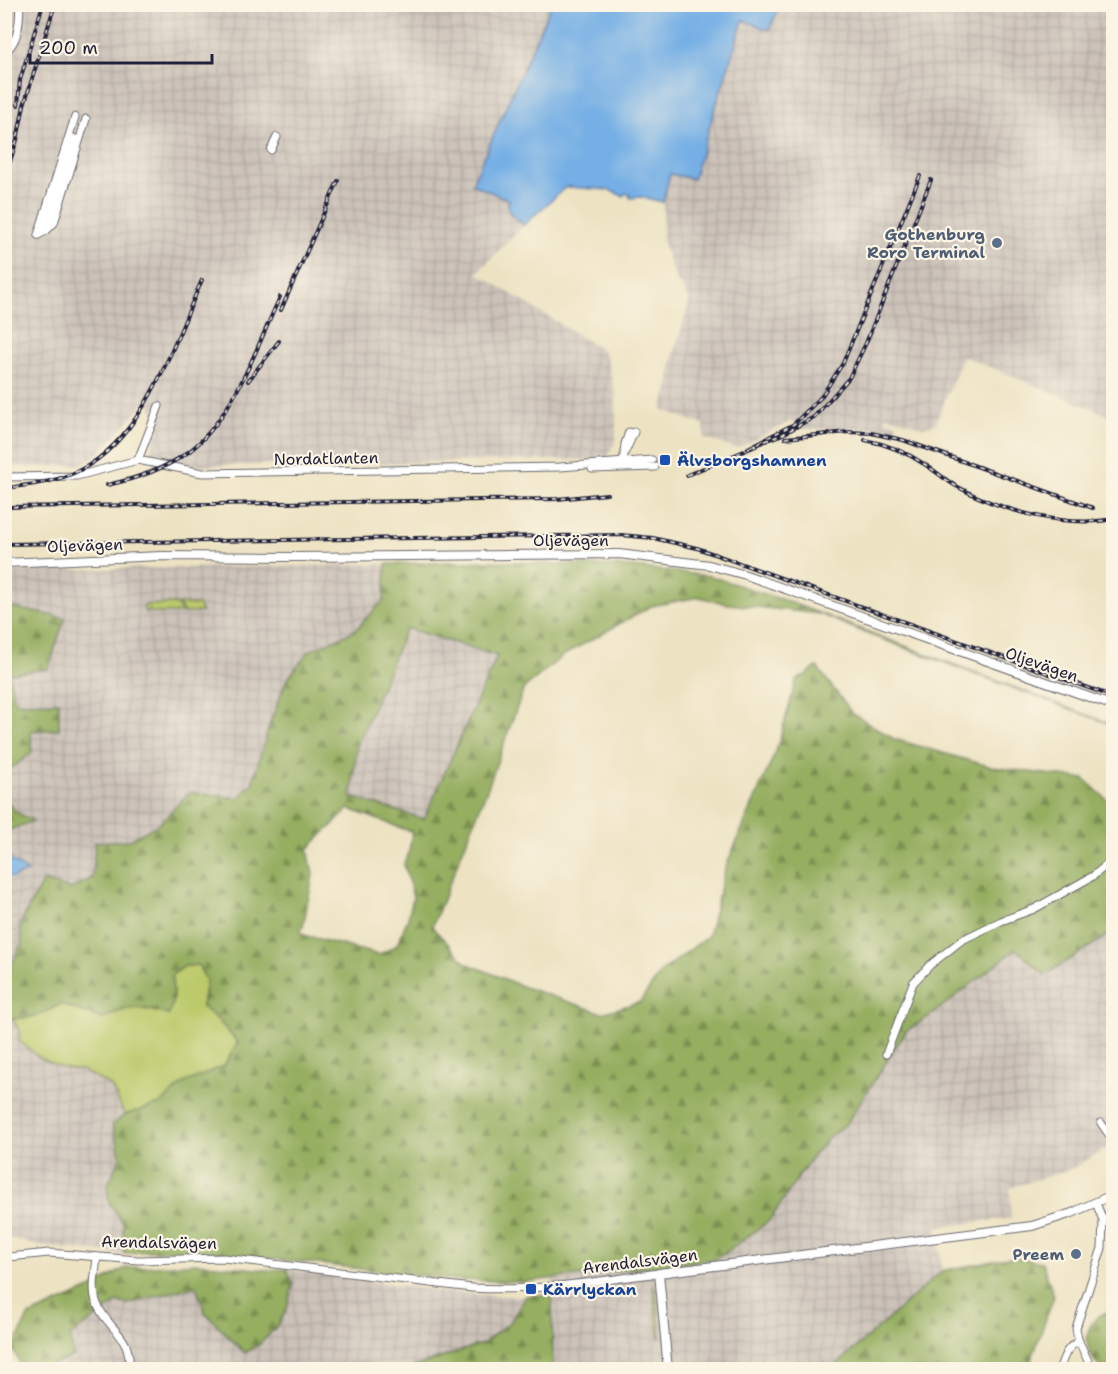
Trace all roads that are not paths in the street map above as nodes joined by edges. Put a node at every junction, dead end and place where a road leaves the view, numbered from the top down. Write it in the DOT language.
graph roads {
  1 [pos="20,4"];
  2 [pos="4,53"];
  3 [pos="80,118"];
  4 [pos="277,137"];
  5 [pos="271,150"];
  6 [pos="46,231"];
  7 [pos="159,406"];
  8 [pos="632,432"];
  9 [pos="138,460"];
  10 [pos="653,464"];
  11 [pos="623,465"];
  12 [pos="4,477"];
  13 [pos="4,563"];
  14 [pos="1113,706"];
  15 [pos="1113,859"];
  16 [pos="886,1054"];
  17 [pos="1101,1123"];
  18 [pos="1111,1139"];
  19 [pos="1113,1194"];
  20 [pos="1096,1203"];
  21 [pos="4,1255"];
  22 [pos="97,1257"];
  23 [pos="659,1273"];
  24 [pos="1079,1342"];
  25 [pos="129,1370"];
  26 [pos="668,1370"];
  27 [pos="1059,1370"];
  28 [pos="1092,1370"];
  1 -- 2 [label="street"];
  3 -- 6 [label="street"];
  4 -- 5 [label="street"];
  7 -- 9 [label="street"];
  8 -- 11 [label="street"];
  9 -- 11 [label="street, Nordatlanten"];
  9 -- 12 [label="street, Nordatlanten"];
  10 -- 11 [label="street, Nordatlanten"];
  13 -- 14 [label="street, Oljevägen"];
  15 -- 16 [label="street"];
  17 -- 18 [label="street"];
  19 -- 20 [label="street"];
  20 -- 23 [label="street, Arendalsvägen"];
  20 -- 24 [label="street"];
  21 -- 22 [label="street, Arendalsvägen"];
  22 -- 23 [label="street, Arendalsvägen"];
  22 -- 25 [label="street"];
  23 -- 26 [label="street"];
  24 -- 27 [label="street"];
  24 -- 28 [label="street"];
}
